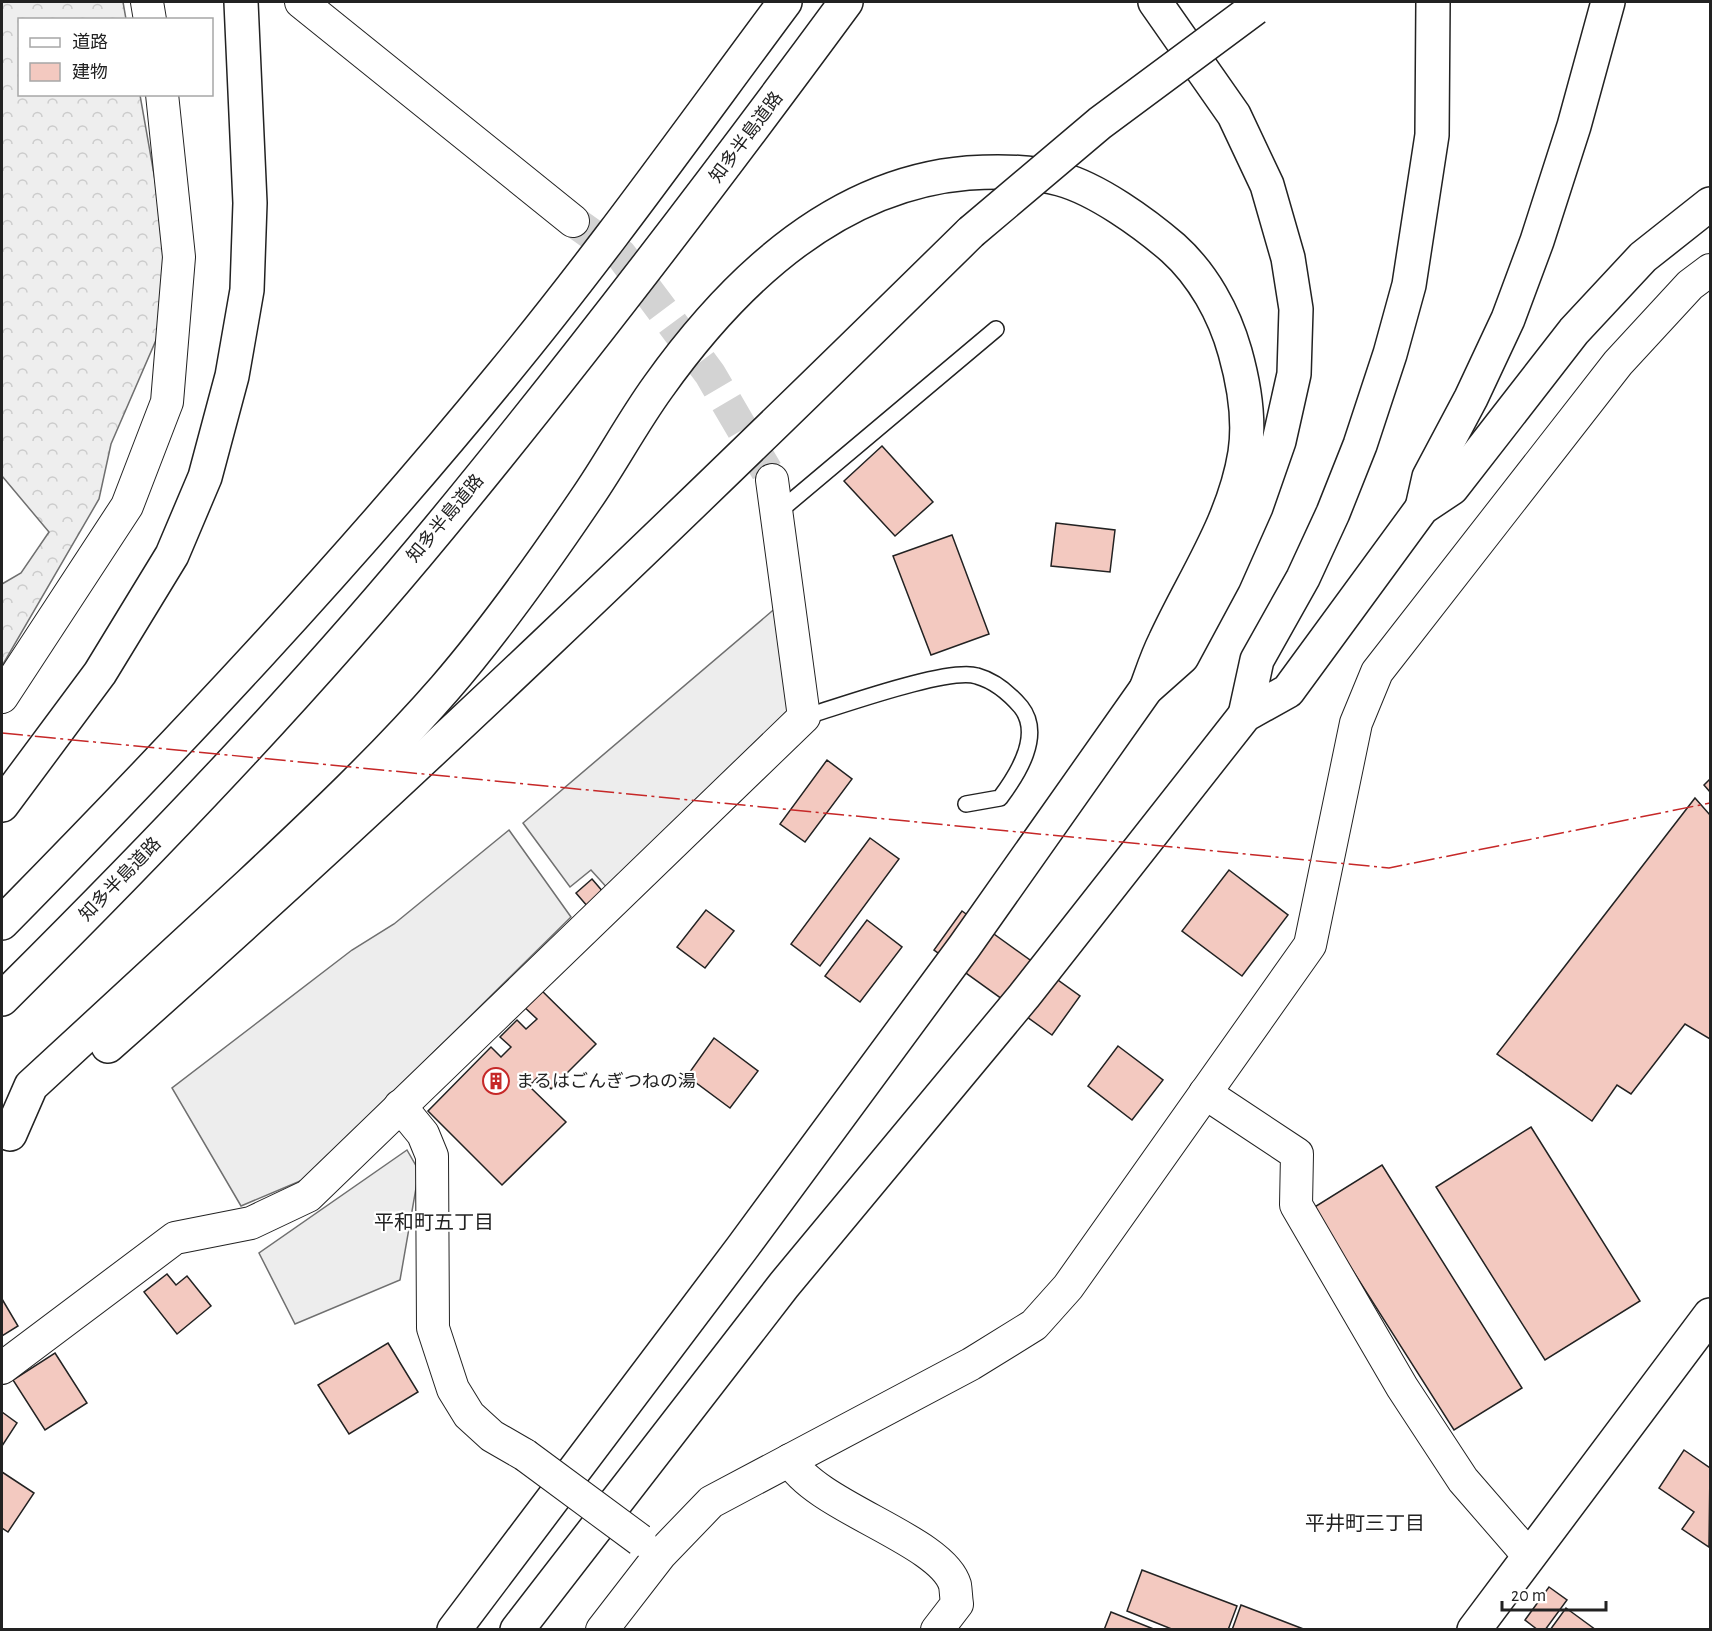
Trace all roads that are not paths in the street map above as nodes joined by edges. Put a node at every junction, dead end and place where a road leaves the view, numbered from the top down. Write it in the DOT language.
graph roads {
  1 [pos="147,2"];
  2 [pos="241,2"];
  3 [pos="301,2"];
  4 [pos="784,2"];
  5 [pos="846,2"];
  6 [pos="1155,2"];
  7 [pos="1433,2"];
  8 [pos="1608,2"];
  9 [pos="1261,5"];
  10 [pos="150,18"];
  11 [pos="162,96"];
  12 [pos="1710,204"];
  13 [pos="573,221"];
  14 [pos="1710,270"];
  15 [pos="996,329"];
  16 [pos="772,480"];
  17 [pos="1422,508"];
  18 [pos="777,514"];
  19 [pos="1146,689"];
  20 [pos="2,697"];
  21 [pos="1245,715"];
  22 [pos="804,717"];
  23 [pos="966,804"];
  24 [pos="2,805"];
  25 [pos="2,923"];
  26 [pos="2,999"];
  27 [pos="1205,1093"];
  28 [pos="400,1106"];
  29 [pos="6,1137"];
  30 [pos="1710,1314"];
  31 [pos="2,1368"];
  32 [pos="790,1460"];
  33 [pos="650,1547"];
  34 [pos="1529,1556"];
  35 [pos="454,1629"];
  36 [pos="517,1629"];
  37 [pos="602,1629"];
  38 [pos="937,1629"];
  39 [pos="1474,1629"];
  1 -- 10 [label="street"];
  2 -- 24 [label="main road"];
  3 -- 13 [label="street"];
  4 -- 25 [label="main road"];
  5 -- 26 [label="main road, 知多半島道路"];
  6 -- 19 [label="main road"];
  7 -- 21 [label="main road"];
  8 -- 17 [label="main road"];
  9 -- 29 [label="main road, bridge"];
  11 -- 20 [label="street"];
  12 -- 17 [label="main road"];
  14 -- 27 [label="street"];
  15 -- 18 [label="lane"];
  16 -- 18 [label="street"];
  17 -- 21 [label="main road"];
  18 -- 22 [label="street"];
  19 -- 29 [label="main road"];
  19 -- 35 [label="main road"];
  21 -- 36 [label="main road"];
  22 -- 23 [label="lane"];
  22 -- 28 [label="street"];
  27 -- 32 [label="street"];
  27 -- 34 [label="street"];
  28 -- 31 [label="street"];
  28 -- 33 [label="street, bridge"];
  30 -- 34 [label="main road"];
  32 -- 33 [label="street"];
  32 -- 38 [label="street"];
  33 -- 37 [label="street"];
  34 -- 39 [label="main road"];
}
